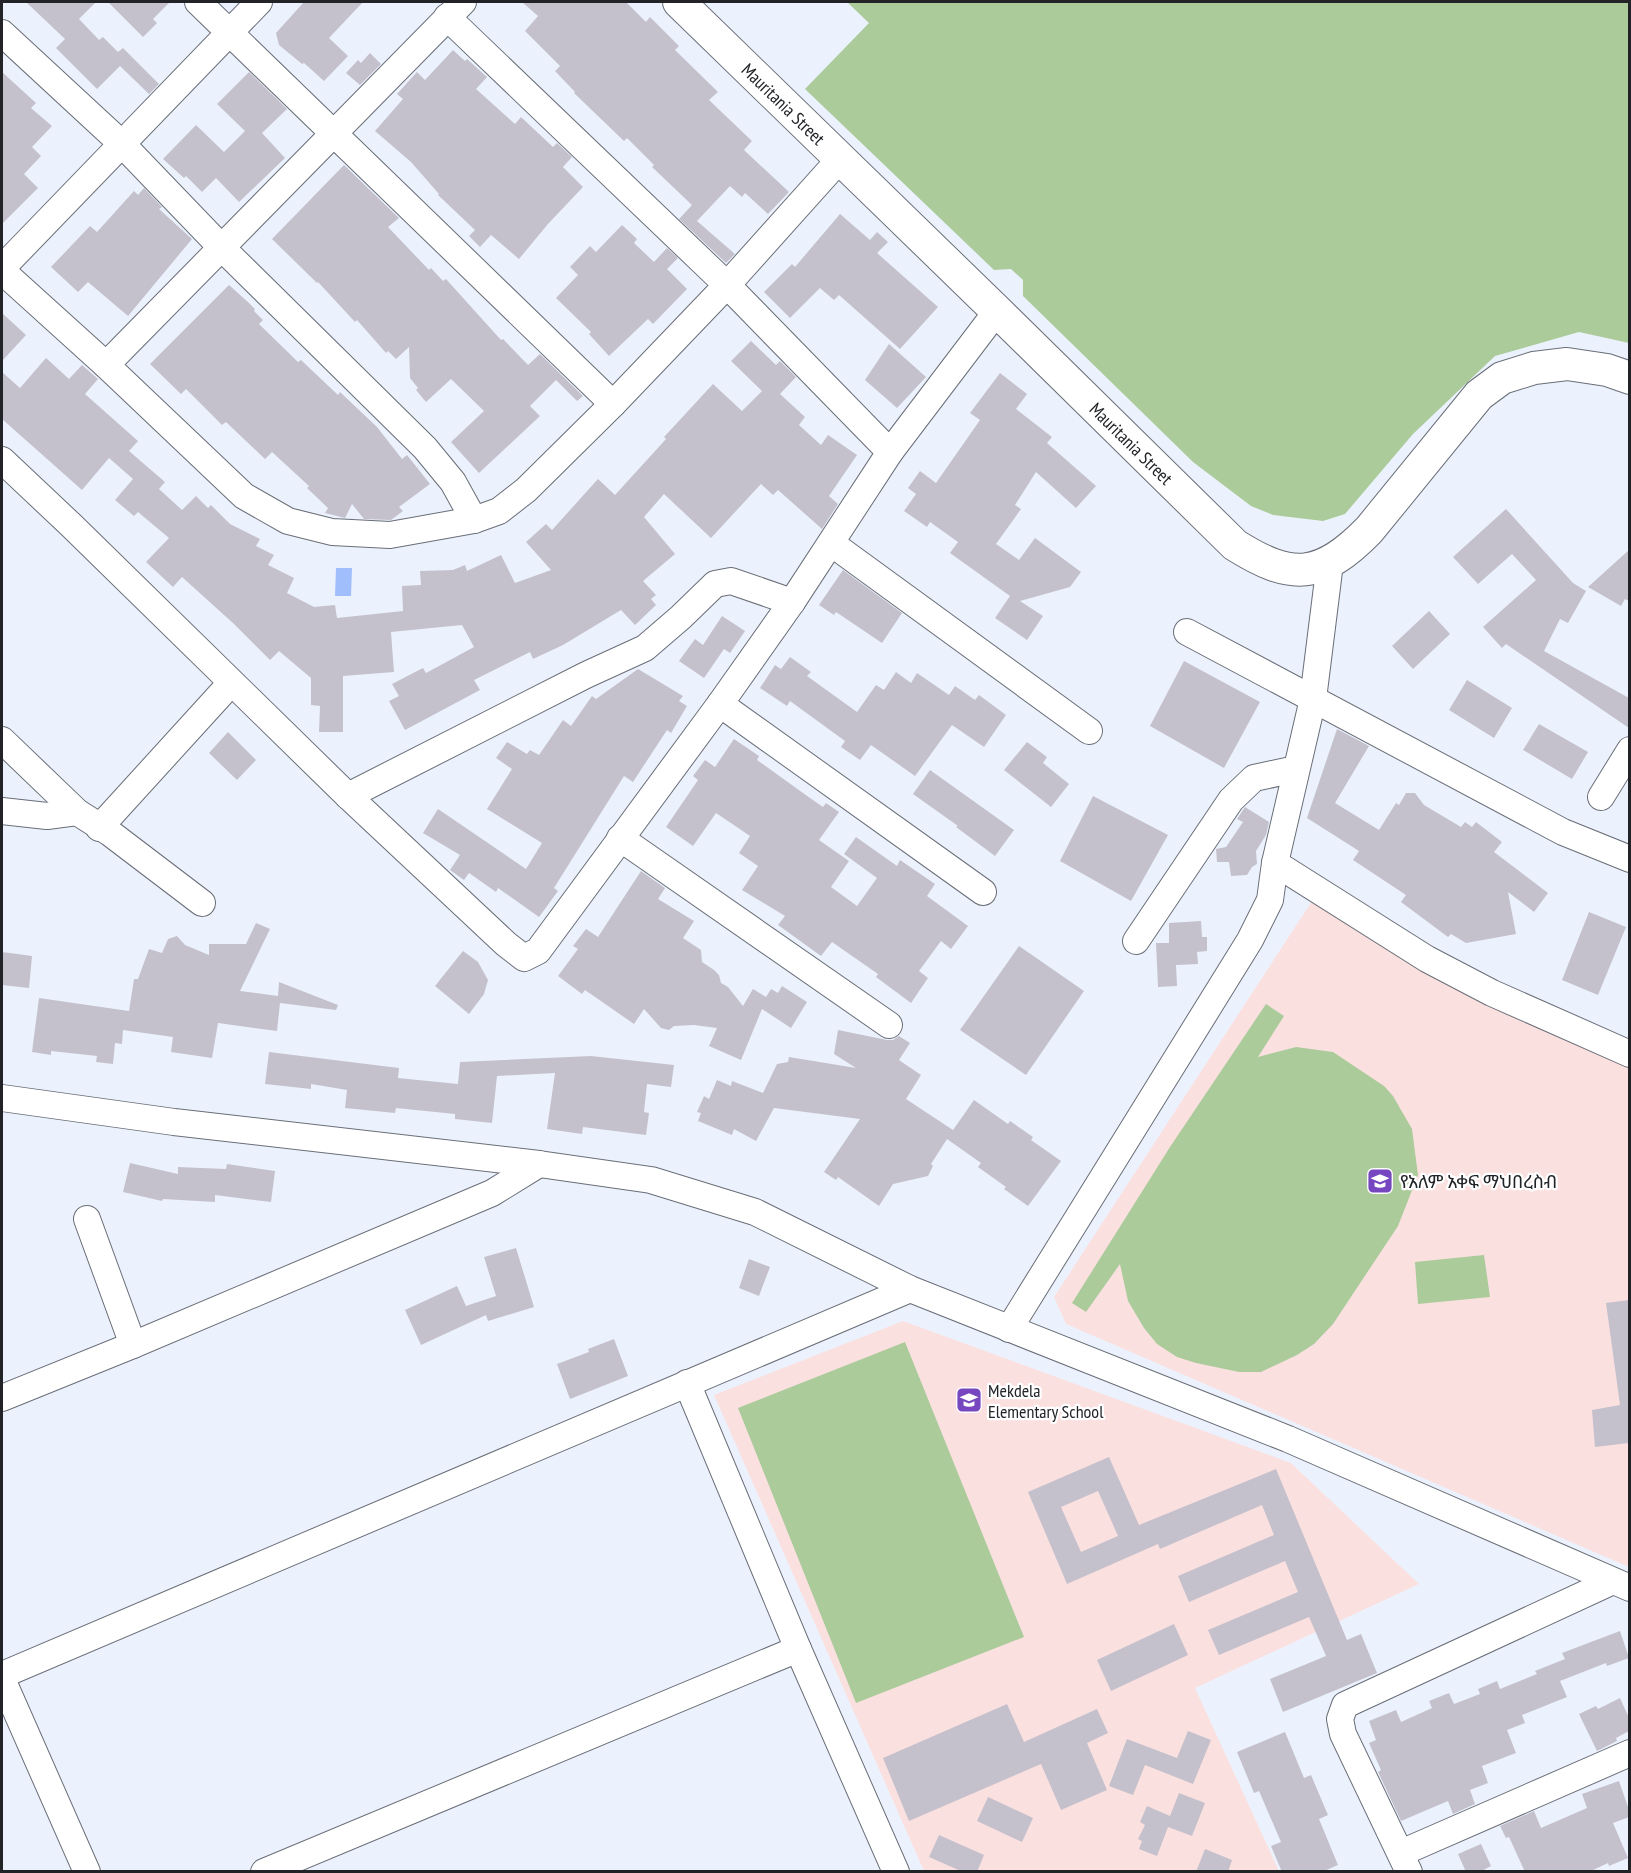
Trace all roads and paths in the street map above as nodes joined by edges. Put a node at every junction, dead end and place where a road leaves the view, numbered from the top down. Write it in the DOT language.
graph roads {
  1 [pos="198,2"];
  2 [pos="259,2"];
  3 [pos="679,2"];
  4 [pos="455,9"];
  5 [pos="229,32"];
  6 [pos="2,33"];
  7 [pos="333,133"];
  8 [pos="122,144"];
  9 [pos="840,159"];
  10 [pos="222,247"];
  11 [pos="2,270"];
  12 [pos="727,285"];
  13 [pos="998,311"];
  14 [pos="106,365"];
  15 [pos="1629,378"];
  16 [pos="613,404"];
  17 [pos="890,452"];
  18 [pos="2,460"];
  19 [pos="474,520"];
  20 [pos="831,543"];
  21 [pos="1330,563"];
  22 [pos="792,602"];
  23 [pos="1187,632"];
  24 [pos="231,683"];
  25 [pos="1313,699"];
  26 [pos="720,704"];
  27 [pos="1089,731"];
  28 [pos="2,740"];
  29 [pos="1629,750"];
  30 [pos="1296,769"];
  31 [pos="348,796"];
  32 [pos="1601,798"];
  33 [pos="2,811"];
  34 [pos="77,812"];
  35 [pos="99,828"];
  36 [pos="620,838"];
  37 [pos="1629,859"];
  38 [pos="1275,863"];
  39 [pos="983,891"];
  40 [pos="202,903"];
  41 [pos="1136,941"];
  42 [pos="890,1025"];
  43 [pos="1629,1054"];
  44 [pos="2,1098"];
  45 [pos="539,1164"];
  46 [pos="87,1219"];
  47 [pos="910,1289"];
  48 [pos="1009,1329"];
  49 [pos="133,1345"];
  50 [pos="687,1383"];
  51 [pos="2,1398"];
  52 [pos="1621,1585"];
  53 [pos="798,1649"];
  54 [pos="2,1677"];
  55 [pos="1629,1753"];
  56 [pos="1405,1862"];
  57 [pos="269,1871"];
  58 [pos="87,1872"];
  59 [pos="896,1872"];
  1 -- 5 [label="street"];
  2 -- 5 [label="street"];
  3 -- 9 [label="main road, Mauritania Street"];
  4 -- 7 [label="street"];
  4 -- 12 [label="street"];
  5 -- 7 [label="street"];
  5 -- 8 [label="street"];
  6 -- 8 [label="street"];
  7 -- 10 [label="street"];
  7 -- 16 [label="street"];
  8 -- 10 [label="street"];
  8 -- 11 [label="street"];
  9 -- 12 [label="street"];
  9 -- 13 [label="main road, Mauritania Street"];
  10 -- 14 [label="street"];
  10 -- 19 [label="street"];
  11 -- 14 [label="street"];
  12 -- 16 [label="street"];
  12 -- 17 [label="street"];
  13 -- 17 [label="street"];
  13 -- 21 [label="main road, Mauritania Street"];
  14 -- 19 [label="street"];
  15 -- 21 [label="main road, Mauritania Street"];
  16 -- 19 [label="street"];
  17 -- 20 [label="street"];
  18 -- 24 [label="street"];
  20 -- 22 [label="street"];
  20 -- 27 [label="street"];
  21 -- 25 [label="street"];
  22 -- 26 [label="street"];
  22 -- 31 [label="street"];
  23 -- 25 [label="street"];
  24 -- 31 [label="street"];
  24 -- 35 [label="street"];
  25 -- 30 [label="street"];
  25 -- 37 [label="street"];
  26 -- 36 [label="street"];
  26 -- 39 [label="street"];
  28 -- 34 [label="street"];
  29 -- 32 [label="street"];
  30 -- 38 [label="street"];
  30 -- 41 [label="street"];
  31 -- 36 [label="street"];
  33 -- 34 [label="street"];
  34 -- 35 [label="street"];
  35 -- 40 [label="street"];
  36 -- 42 [label="street"];
  38 -- 43 [label="street"];
  38 -- 48 [label="street"];
  44 -- 45 [label="street"];
  45 -- 47 [label="street"];
  45 -- 49 [label="street"];
  46 -- 49 [label="street"];
  47 -- 48 [label="street"];
  47 -- 50 [label="street"];
  48 -- 52 [label="street"];
  49 -- 51 [label="street"];
  50 -- 53 [label="street"];
  50 -- 54 [label="street"];
  52 -- 56 [label="street"];
  53 -- 57 [label="street"];
  53 -- 59 [label="street"];
  54 -- 58 [label="street"];
  55 -- 56 [label="street"];
}
